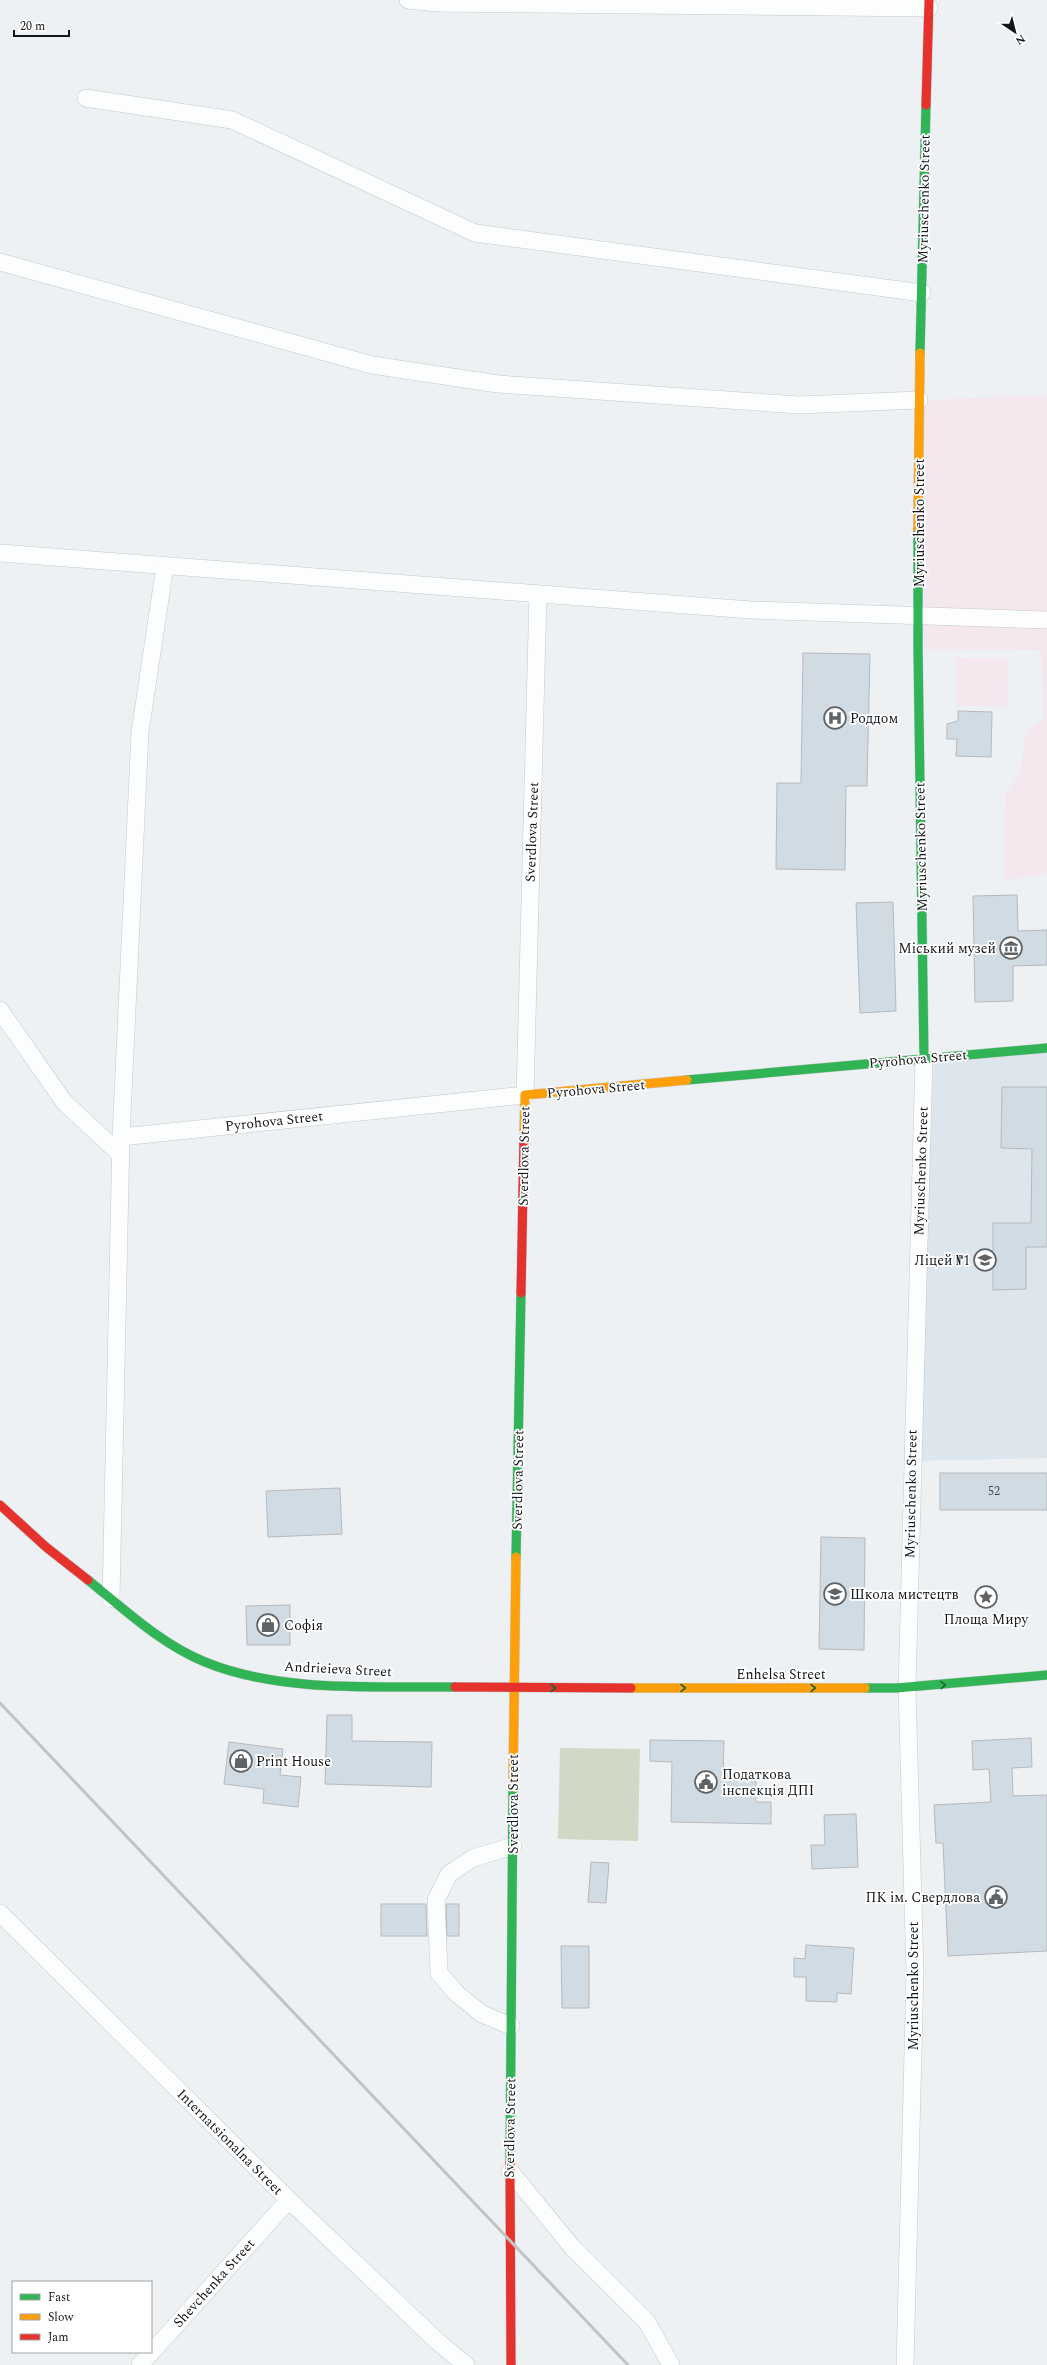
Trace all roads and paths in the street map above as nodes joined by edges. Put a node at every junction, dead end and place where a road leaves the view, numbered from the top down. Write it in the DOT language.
graph roads {
  1 [pos="408,0"];
  2 [pos="926,3"];
  3 [pos="86,98"];
  4 [pos="0,262"];
  5 [pos="922,293"];
  6 [pos="919,400"];
  7 [pos="0,553"];
  8 [pos="165,566"];
  9 [pos="538,594"];
  10 [pos="918,617"];
  11 [pos="1047,620"];
  12 [pos="0,1010"];
  13 [pos="1047,1048"];
  14 [pos="924,1058"];
  15 [pos="525,1095"];
  16 [pos="121,1137"];
  17 [pos="121,1155"];
  18 [pos="0,1505"];
  19 [pos="111,1599"];
  20 [pos="1047,1675"];
  21 [pos="514,1688"];
  22 [pos="907,1688"];
  23 [pos="513,1846"];
  24 [pos="0,1913"];
  25 [pos="511,2026"];
  26 [pos="510,2171"];
  27 [pos="289,2200"];
  28 [pos="152,2352"];
  29 [pos="151,2353"];
  30 [pos="140,2365"];
  31 [pos="466,2365"];
  32 [pos="511,2365"];
  33 [pos="671,2365"];
  34 [pos="905,2365"];
  1 -- 2 [label="street"];
  2 -- 5 [label="street, Myriuschenko Street"];
  3 -- 5 [label="street"];
  4 -- 6 [label="street"];
  5 -- 6 [label="street, Myriuschenko Street"];
  6 -- 10 [label="street, Myriuschenko Street"];
  7 -- 8 [label="street"];
  8 -- 9 [label="street"];
  8 -- 16 [label="street"];
  9 -- 10 [label="street"];
  9 -- 15 [label="street, Sverdlova Street"];
  10 -- 11 [label="street"];
  10 -- 14 [label="street, Myriuschenko Street"];
  12 -- 17 [label="street"];
  13 -- 14 [label="street, Pyrohova Street"];
  14 -- 15 [label="street, Pyrohova Street"];
  14 -- 22 [label="street, Myriuschenko Street"];
  15 -- 16 [label="street, Pyrohova Street"];
  15 -- 21 [label="street, Sverdlova Street"];
  16 -- 17 [label="street"];
  17 -- 19 [label="street"];
  18 -- 19 [label="street, Andrieieva Street"];
  19 -- 21 [label="street, Andrieieva Street"];
  22 -- 20 [label="street, Enhelsa Street, one-way"];
  21 -- 22 [label="street, Enhelsa Street, one-way"];
  21 -- 23 [label="street, Sverdlova Street"];
  22 -- 34 [label="street, Myriuschenko Street"];
  23 -- 25 [label="street, Sverdlova Street"];
  23 -- 25 [label="street"];
  24 -- 27 [label="street, Internatsionalna Street"];
  25 -- 26 [label="street, Sverdlova Street"];
  26 -- 32 [label="street, Sverdlova Street"];
  26 -- 33 [label="street"];
  27 -- 28 [label="street, Shevchenka Street"];
  27 -- 31 [label="street, Internatsionalna Street"];
  29 -- 30 [label="street, Shevchenka Street"];
}
